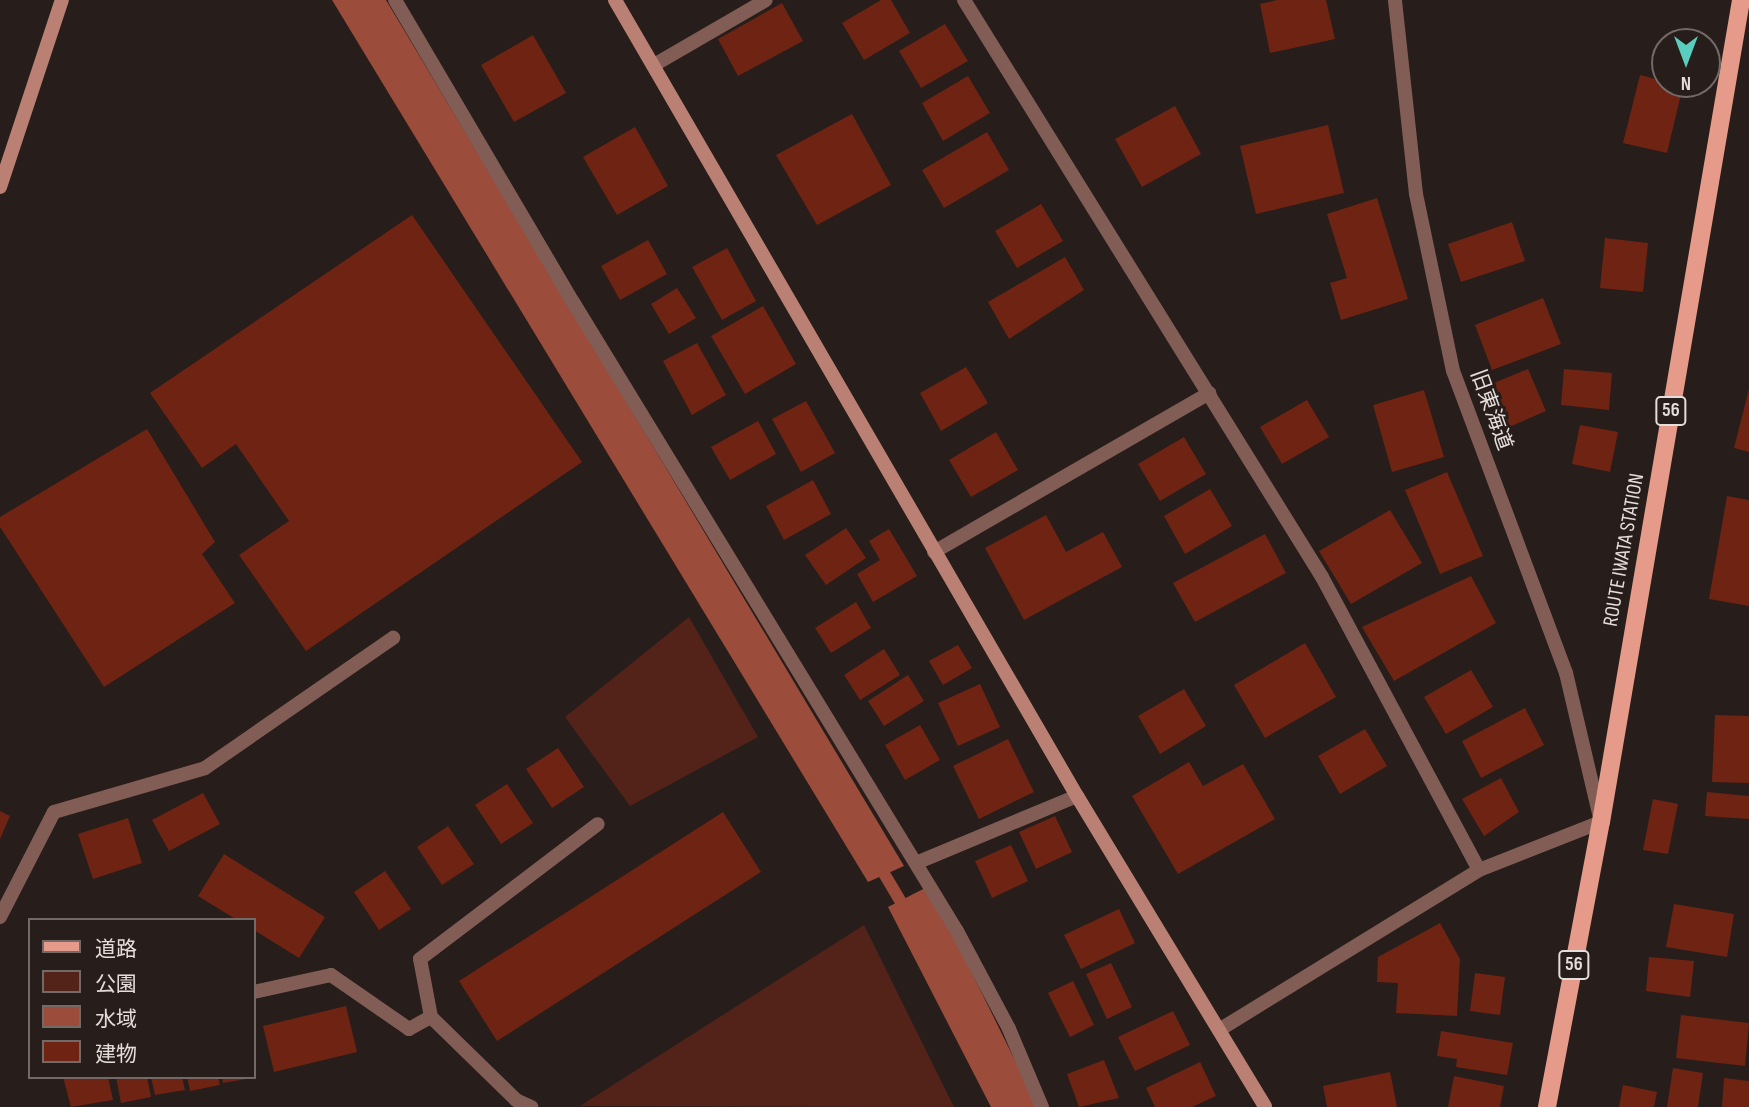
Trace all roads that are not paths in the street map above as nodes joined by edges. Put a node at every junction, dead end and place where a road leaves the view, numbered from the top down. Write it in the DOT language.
graph roads {
  1 [pos="62,0"];
  2 [pos="395,0"];
  3 [pos="615,0"];
  4 [pos="765,0"];
  5 [pos="964,0"];
  6 [pos="1395,0"];
  7 [pos="1741,0"];
  8 [pos="654,65"];
  9 [pos="0,187"];
  10 [pos="1209,393"];
  11 [pos="934,552"];
  12 [pos="393,638"];
  13 [pos="1077,796"];
  14 [pos="1601,822"];
  15 [pos="598,824"];
  16 [pos="916,863"];
  17 [pos="1479,870"];
  18 [pos="0,917"];
  19 [pos="256,992"];
  20 [pos="431,1017"];
  21 [pos="1219,1030"];
  22 [pos="531,1107"];
  23 [pos="1042,1107"];
  24 [pos="1265,1107"];
  25 [pos="1547,1107"];
  1 -- 9 [label="street"];
  2 -- 16 [label="street"];
  3 -- 8 [label="street"];
  4 -- 8 [label="street"];
  5 -- 10 [label="street"];
  6 -- 14 [label="street, 旧東海道"];
  7 -- 14 [label="main road, ROUTE IWATA STATION / 56"];
  8 -- 11 [label="street"];
  10 -- 11 [label="street"];
  10 -- 17 [label="street"];
  11 -- 13 [label="street"];
  12 -- 18 [label="street"];
  13 -- 16 [label="street"];
  13 -- 21 [label="street"];
  14 -- 17 [label="street"];
  14 -- 25 [label="main road, ROUTE IWATA STATION / 56"];
  15 -- 20 [label="street"];
  16 -- 23 [label="street"];
  17 -- 21 [label="street"];
  19 -- 20 [label="street"];
  20 -- 22 [label="street"];
  21 -- 24 [label="street"];
}
